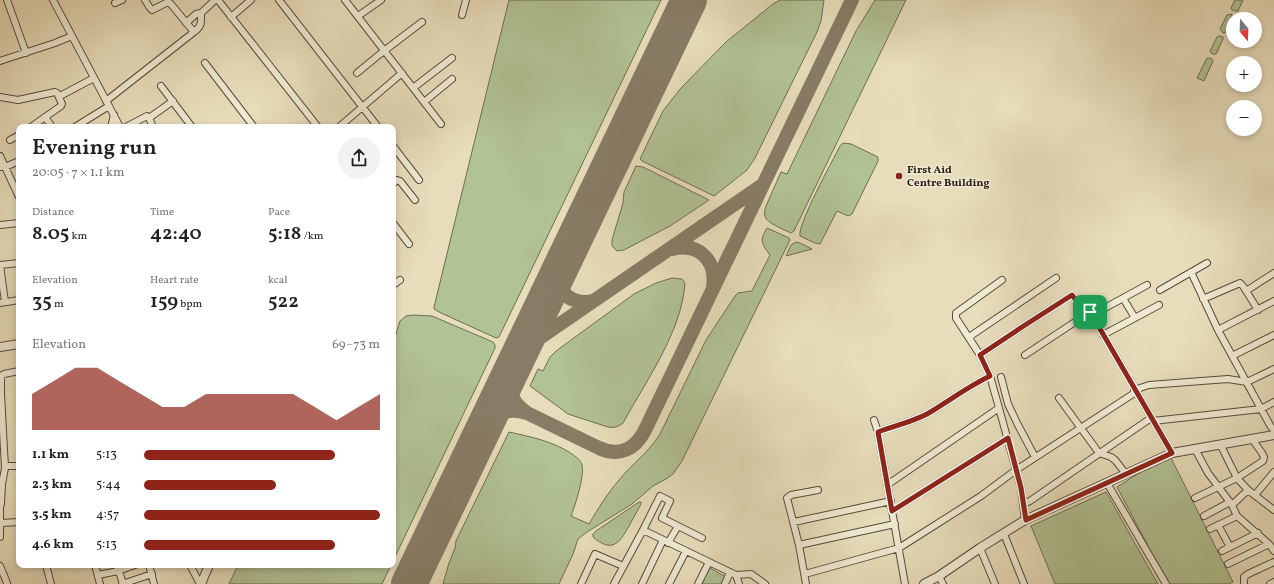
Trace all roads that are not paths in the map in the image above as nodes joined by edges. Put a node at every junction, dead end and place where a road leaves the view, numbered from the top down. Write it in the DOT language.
graph roads {
  1 [pos="7,0"];
  2 [pos="53,0"];
  3 [pos="122,0"];
  4 [pos="145,0"];
  5 [pos="216,0"];
  6 [pos="250,0"];
  7 [pos="279,0"];
  8 [pos="345,0"];
  9 [pos="381,0"];
  10 [pos="466,0"];
  11 [pos="115,3"];
  12 [pos="200,13"];
  13 [pos="462,15"];
  14 [pos="358,16"];
  15 [pos="231,17"];
  16 [pos="422,22"];
  17 [pos="186,23"];
  18 [pos="194,32"];
  19 [pos="72,36"];
  20 [pos="384,50"];
  21 [pos="26,53"];
  22 [pos="452,58"];
  23 [pos="0,61"];
  24 [pos="205,63"];
  25 [pos="357,73"];
  26 [pos="402,73"];
  27 [pos="94,78"];
  28 [pos="452,79"];
  29 [pos="161,86"];
  30 [pos="413,88"];
  31 [pos="60,96"];
  32 [pos="0,97"];
  33 [pos="173,101"];
  34 [pos="424,102"];
  35 [pos="108,104"];
  36 [pos="363,107"];
  37 [pos="114,115"];
  38 [pos="45,117"];
  39 [pos="149,118"];
  40 [pos="35,124"];
  41 [pos="50,124"];
  42 [pos="79,124"];
  43 [pos="112,124"];
  44 [pos="118,124"];
  45 [pos="132,124"];
  46 [pos="152,124"];
  47 [pos="190,124"];
  48 [pos="252,124"];
  49 [pos="316,124"];
  50 [pos="343,124"];
  51 [pos="376,124"];
  52 [pos="441,124"];
  53 [pos="16,137"];
  54 [pos="10,140"];
  55 [pos="396,150"];
  56 [pos="0,156"];
  57 [pos="16,162"];
  58 [pos="3,167"];
  59 [pos="419,180"];
  60 [pos="396,181"];
  61 [pos="16,190"];
  62 [pos="415,200"];
  63 [pos="16,223"];
  64 [pos="0,225"];
  65 [pos="396,228"];
  66 [pos="409,244"];
  67 [pos="16,263"];
  68 [pos="1207,263"];
  69 [pos="0,265"];
  70 [pos="1191,272"];
  71 [pos="1274,273"];
  72 [pos="1056,278"];
  73 [pos="400,280"];
  74 [pos="1002,280"];
  75 [pos="396,283"];
  76 [pos="1147,285"];
  77 [pos="1160,290"];
  78 [pos="1246,291"];
  79 [pos="1123,298"];
  80 [pos="1203,299"];
  81 [pos="16,300"];
  82 [pos="1274,301"];
  83 [pos="3,302"];
  84 [pos="1159,305"];
  85 [pos="1258,310"];
  86 [pos="1091,313"];
  87 [pos="1135,318"];
  88 [pos="1218,330"];
  89 [pos="1103,335"];
  90 [pos="1274,335"];
  91 [pos="969,337"];
  92 [pos="16,344"];
  93 [pos="0,347"];
  94 [pos="980,355"];
  95 [pos="1026,355"];
  96 [pos="1232,356"];
  97 [pos="1274,369"];
  98 [pos="16,372"];
  99 [pos="990,376"];
  100 [pos="1001,377"];
  101 [pos="1247,382"];
  102 [pos="1135,391"];
  103 [pos="1,394"];
  104 [pos="1059,398"];
  105 [pos="1274,402"];
  106 [pos="999,408"];
  107 [pos="1261,409"];
  108 [pos="874,420"];
  109 [pos="1152,420"];
  110 [pos="1080,428"];
  111 [pos="1274,430"];
  112 [pos="878,432"];
  113 [pos="1274,434"];
  114 [pos="1008,438"];
  115 [pos="1252,439"];
  116 [pos="1220,444"];
  117 [pos="1195,449"];
  118 [pos="1099,453"];
  119 [pos="1172,453"];
  120 [pos="1035,457"];
  121 [pos="16,466"];
  122 [pos="3,467"];
  123 [pos="1016,470"];
  124 [pos="1274,472"];
  125 [pos="1126,474"];
  126 [pos="1237,478"];
  127 [pos="1107,483"];
  128 [pos="887,485"];
  129 [pos="1218,487"];
  130 [pos="818,490"];
  131 [pos="1248,490"];
  132 [pos="1255,495"];
  133 [pos="1195,498"];
  134 [pos="891,501"];
  135 [pos="1274,501"];
  136 [pos="0,504"];
  137 [pos="1023,504"];
  138 [pos="1231,504"];
  139 [pos="1272,508"];
  140 [pos="892,511"];
  141 [pos="1204,516"];
  142 [pos="1238,516"];
  143 [pos="1026,520"];
  144 [pos="16,522"];
  145 [pos="794,522"];
  146 [pos="1,523"];
  147 [pos="895,524"];
  148 [pos="1218,525"];
  149 [pos="678,526"];
  150 [pos="1210,529"];
  151 [pos="643,530"];
  152 [pos="1258,533"];
  153 [pos="1004,534"];
  154 [pos="0,537"];
  155 [pos="702,538"];
  156 [pos="666,541"];
  157 [pos="1269,544"];
  158 [pos="799,545"];
  159 [pos="1230,547"];
  160 [pos="899,548"];
  161 [pos="980,548"];
  162 [pos="686,551"];
  163 [pos="1222,551"];
  164 [pos="1274,551"];
  165 [pos="709,562"];
  166 [pos="1274,562"];
  167 [pos="1228,564"];
  168 [pos="0,566"];
  169 [pos="623,566"];
  170 [pos="47,568"];
  171 [pos="96,568"];
  172 [pos="118,568"];
  173 [pos="150,568"];
  174 [pos="192,568"];
  175 [pos="208,568"];
  176 [pos="152,574"];
  177 [pos="733,574"];
  178 [pos="805,574"];
  179 [pos="98,575"];
  180 [pos="941,580"];
  181 [pos="1274,582"];
  182 [pos="6,584"];
  183 [pos="51,584"];
  184 [pos="100,584"];
  185 [pos="122,584"];
  186 [pos="154,584"];
  187 [pos="200,584"];
  188 [pos="581,584"];
  189 [pos="614,584"];
  190 [pos="642,584"];
  191 [pos="669,584"];
  192 [pos="698,584"];
  193 [pos="725,584"];
  194 [pos="739,584"];
  195 [pos="765,584"];
  196 [pos="806,584"];
  197 [pos="905,584"];
  198 [pos="924,584"];
  199 [pos="995,584"];
  200 [pos="1024,584"];
  201 [pos="1166,584"];
  202 [pos="1244,584"];
  203 [pos="1270,584"];
  1 -- 21 [label="street"];
  2 -- 19 [label="street"];
  3 -- 11 [label="street"];
  4 -- 17 [label="street"];
  5 -- 12 [label="street"];
  5 -- 15 [label="street"];
  6 -- 15 [label="street"];
  7 -- 36 [label="street"];
  8 -- 14 [label="street"];
  9 -- 14 [label="street"];
  10 -- 13 [label="street"];
  12 -- 17 [label="street"];
  12 -- 18 [label="street"];
  14 -- 20 [label="street"];
  15 -- 49 [label="street"];
  16 -- 20 [label="street"];
  17 -- 18 [label="street"];
  18 -- 35 [label="street"];
  19 -- 21 [label="street"];
  19 -- 27 [label="street"];
  20 -- 25 [label="street"];
  20 -- 26 [label="street"];
  21 -- 23 [label="street"];
  22 -- 30 [label="street"];
  24 -- 48 [label="street"];
  26 -- 30 [label="street"];
  26 -- 36 [label="street"];
  27 -- 31 [label="street"];
  27 -- 35 [label="street"];
  28 -- 34 [label="street"];
  29 -- 33 [label="street"];
  30 -- 34 [label="street"];
  31 -- 32 [label="street"];
  31 -- 38 [label="street"];
  33 -- 39 [label="street"];
  33 -- 47 [label="street"];
  34 -- 52 [label="street"];
  35 -- 37 [label="street"];
  35 -- 42 [label="street"];
  36 -- 50 [label="street"];
  36 -- 51 [label="street"];
  37 -- 43 [label="street"];
  37 -- 44 [label="street"];
  38 -- 40 [label="street"];
  38 -- 41 [label="street"];
  39 -- 45 [label="street"];
  39 -- 46 [label="street"];
  53 -- 54 [label="street"];
  55 -- 59 [label="street"];
  56 -- 58 [label="street"];
  57 -- 58 [label="street"];
  58 -- 61 [label="street"];
  60 -- 62 [label="street"];
  63 -- 64 [label="street"];
  65 -- 66 [label="street"];
  67 -- 69 [label="street"];
  68 -- 70 [label="street"];
  69 -- 83 [label="street"];
  70 -- 77 [label="street"];
  70 -- 80 [label="street"];
  71 -- 78 [label="street"];
  72 -- 91 [label="street"];
  73 -- 75 [label="street"];
  74 -- 91 [label="street"];
  76 -- 79 [label="street"];
  78 -- 80 [label="street"];
  78 -- 85 [label="street"];
  79 -- 86 [label="street"];
  79 -- 87 [label="street"];
  80 -- 88 [label="street"];
  81 -- 83 [label="street"];
  82 -- 85 [label="street"];
  84 -- 87 [label="street"];
  85 -- 88 [label="street"];
  86 -- 89 [label="street"];
  86 -- 94 [label="street"];
  86 -- 95 [label="street"];
  87 -- 89 [label="street"];
  88 -- 96 [label="street"];
  89 -- 102 [label="street"];
  90 -- 96 [label="street"];
  91 -- 94 [label="street"];
  92 -- 93 [label="street"];
  94 -- 99 [label="street"];
  96 -- 101 [label="street"];
  97 -- 101 [label="street"];
  98 -- 103 [label="street"];
  99 -- 106 [label="street"];
  99 -- 112 [label="street"];
  100 -- 120 [label="street"];
  101 -- 102 [label="street"];
  101 -- 107 [label="street"];
  102 -- 109 [label="street"];
  102 -- 110 [label="street"];
  103 -- 122 [label="street"];
  104 -- 110 [label="street"];
  105 -- 107 [label="street"];
  106 -- 114 [label="street"];
  106 -- 128 [label="street"];
  107 -- 109 [label="street"];
  107 -- 111 [label="street"];
  108 -- 112 [label="street"];
  109 -- 118 [label="street"];
  109 -- 119 [label="street"];
  110 -- 118 [label="street"];
  110 -- 120 [label="street"];
  112 -- 128 [label="street"];
  113 -- 115 [label="street"];
  114 -- 123 [label="street"];
  114 -- 140 [label="street"];
  115 -- 116 [label="street"];
  115 -- 126 [label="street"];
  116 -- 117 [label="street"];
  116 -- 126 [label="street"];
  117 -- 119 [label="street"];
  117 -- 129 [label="street"];
  118 -- 125 [label="street"];
  118 -- 137 [label="street"];
  119 -- 125 [label="street"];
  120 -- 123 [label="street"];
  121 -- 122 [label="street"];
  122 -- 136 [label="street"];
  123 -- 137 [label="street"];
  123 -- 160 [label="street"];
  124 -- 132 [label="street"];
  125 -- 127 [label="street"];
  126 -- 129 [label="street"];
  126 -- 131 [label="street"];
  127 -- 143 [label="street"];
  127 -- 201 [label="street"];
  128 -- 134 [label="street"];
  129 -- 133 [label="street"];
  129 -- 138 [label="street"];
  130 -- 145 [label="street"];
  131 -- 132 [label="street"];
  131 -- 138 [label="street"];
  132 -- 139 [label="street"];
  134 -- 140 [label="street"];
  134 -- 145 [label="street"];
  135 -- 139 [label="street"];
  136 -- 146 [label="street"];
  137 -- 143 [label="street"];
  138 -- 141 [label="street"];
  138 -- 142 [label="street"];
  140 -- 147 [label="street"];
  142 -- 148 [label="street"];
  142 -- 152 [label="street"];
  143 -- 153 [label="street"];
  144 -- 146 [label="street"];
  145 -- 158 [label="street"];
  146 -- 154 [label="street"];
  147 -- 158 [label="street"];
  147 -- 160 [label="street"];
  148 -- 150 [label="street"];
  148 -- 159 [label="street"];
  149 -- 151 [label="street"];
  149 -- 155 [label="street"];
  149 -- 156 [label="street"];
  151 -- 156 [label="street"];
  151 -- 169 [label="street"];
  152 -- 157 [label="street"];
  152 -- 159 [label="street"];
  153 -- 161 [label="street"];
  153 -- 200 [label="street"];
  156 -- 162 [label="street"];
  156 -- 190 [label="street"];
  157 -- 164 [label="street"];
  157 -- 167 [label="street"];
  158 -- 178 [label="street"];
  159 -- 163 [label="street"];
  160 -- 178 [label="street"];
  160 -- 197 [label="street"];
  161 -- 180 [label="street"];
  161 -- 199 [label="street"];
  162 -- 165 [label="street"];
  162 -- 191 [label="street"];
  165 -- 177 [label="street"];
  165 -- 192 [label="street"];
  166 -- 202 [label="street"];
  168 -- 182 [label="street"];
  169 -- 188 [label="street"];
  169 -- 189 [label="street"];
  170 -- 183 [label="street"];
  171 -- 179 [label="street"];
  172 -- 179 [label="street"];
  172 -- 185 [label="street"];
  173 -- 176 [label="street"];
  174 -- 187 [label="street"];
  175 -- 187 [label="street"];
  176 -- 185 [label="street"];
  176 -- 186 [label="street"];
  177 -- 193 [label="street"];
  177 -- 194 [label="street"];
  177 -- 195 [label="street"];
  178 -- 196 [label="street"];
  179 -- 184 [label="street"];
  180 -- 198 [label="street"];
  181 -- 203 [label="street"];
}
